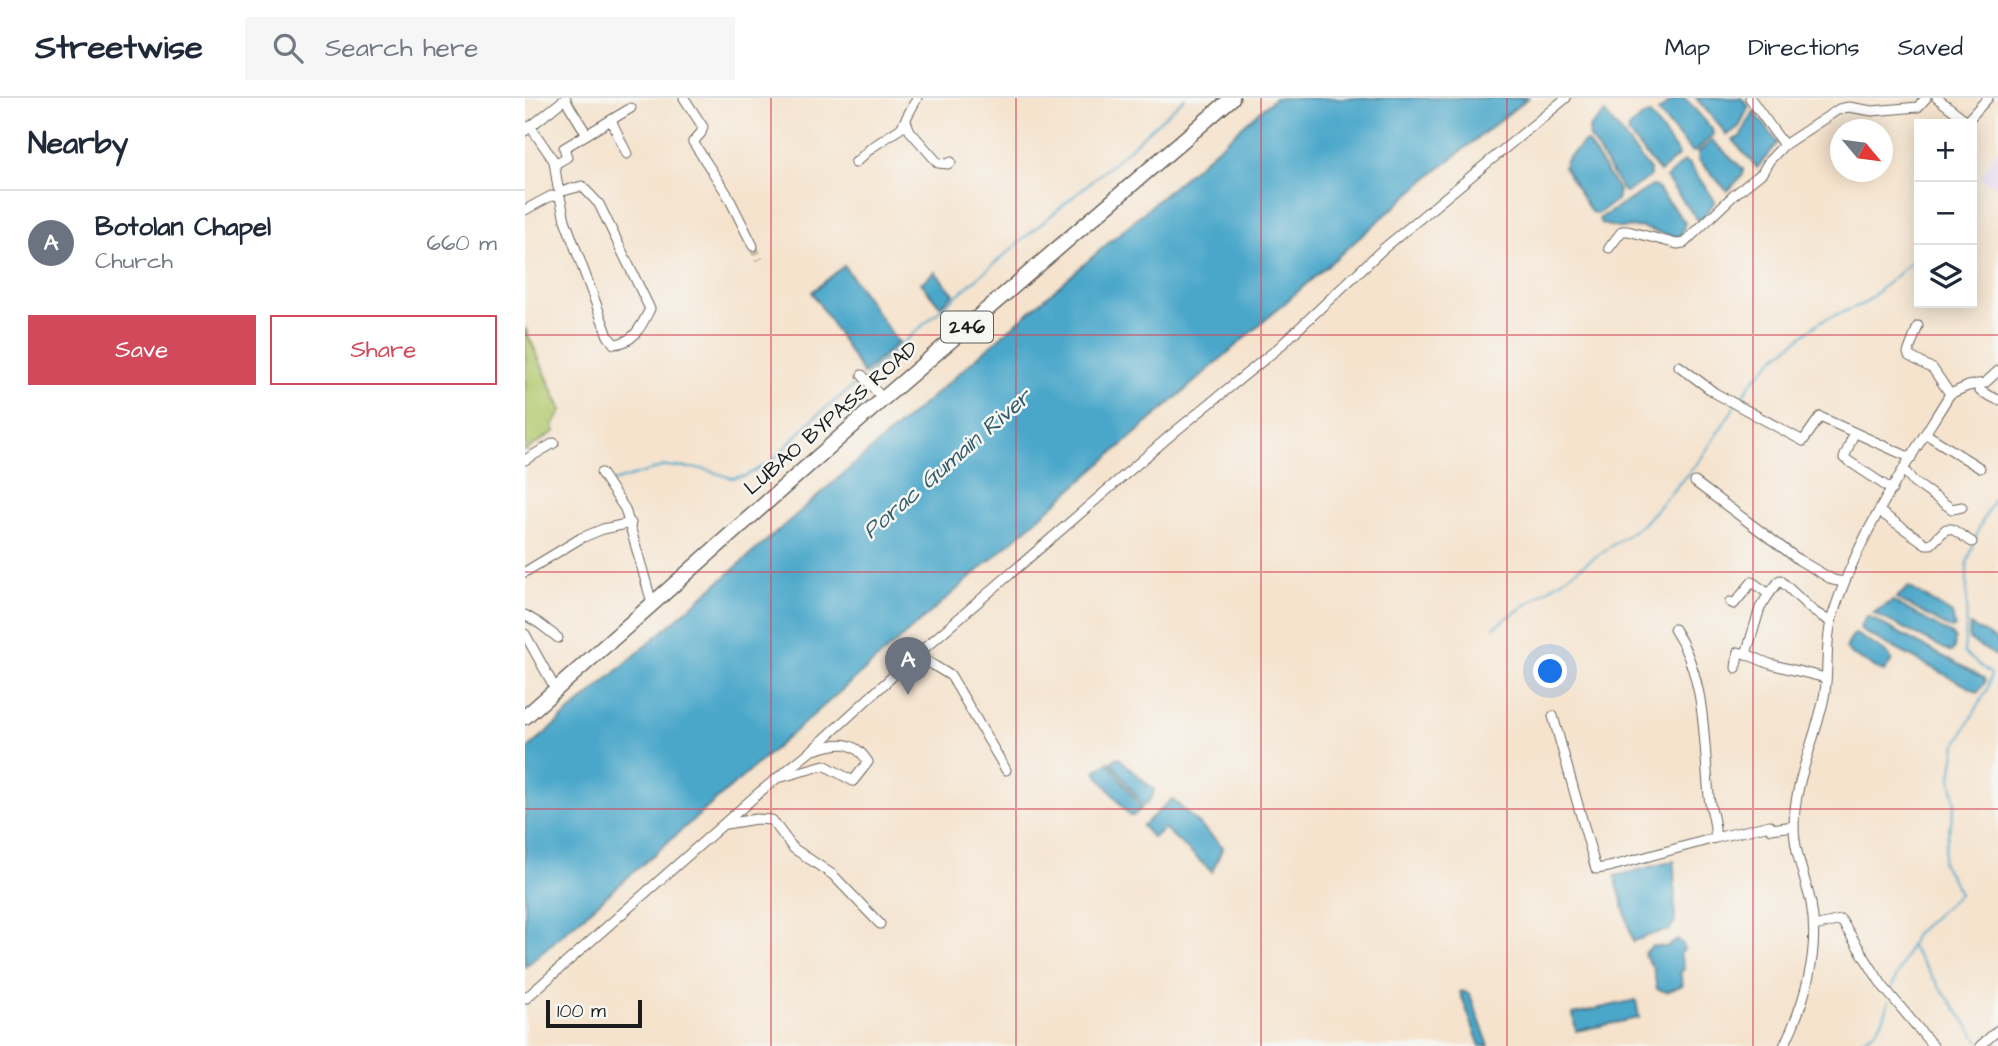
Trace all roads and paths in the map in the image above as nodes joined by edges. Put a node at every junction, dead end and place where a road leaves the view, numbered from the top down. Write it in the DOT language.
graph roads {
  1 [pos="684,98"];
  2 [pos="918,98"];
  3 [pos="1232,98"];
  4 [pos="1566,98"];
  5 [pos="1750,98"];
  6 [pos="1926,98"];
  7 [pos="1937,98"];
  8 [pos="1988,98"];
  9 [pos="566,99"];
  10 [pos="631,108"];
  11 [pos="1961,119"];
  12 [pos="1970,119"];
  13 [pos="611,120"];
  14 [pos="906,121"];
  15 [pos="528,128"];
  16 [pos="586,133"];
  17 [pos="1784,145"];
  18 [pos="627,154"];
  19 [pos="951,162"];
  20 [pos="855,163"];
  21 [pos="555,164"];
  22 [pos="558,193"];
  23 [pos="525,210"];
  24 [pos="753,246"];
  25 [pos="1609,248"];
  26 [pos="1918,326"];
  27 [pos="1679,366"];
  28 [pos="1998,371"];
  29 [pos="864,377"];
  30 [pos="1977,384"];
  31 [pos="1950,394"];
  32 [pos="883,399"];
  33 [pos="1998,400"];
  34 [pos="1854,433"];
  35 [pos="1926,434"];
  36 [pos="554,443"];
  37 [pos="1911,458"];
  38 [pos="525,460"];
  39 [pos="1980,468"];
  40 [pos="1905,470"];
  41 [pos="601,473"];
  42 [pos="1695,482"];
  43 [pos="1892,490"];
  44 [pos="1962,507"];
  45 [pos="1880,512"];
  46 [pos="631,523"];
  47 [pos="1972,542"];
  48 [pos="525,570"];
  49 [pos="1844,582"];
  50 [pos="1769,594"];
  51 [pos="1730,602"];
  52 [pos="652,603"];
  53 [pos="525,615"];
  54 [pos="1831,622"];
  55 [pos="1674,629"];
  56 [pos="525,634"];
  57 [pos="558,638"];
  58 [pos="1746,654"];
  59 [pos="905,665"];
  60 [pos="1736,668"];
  61 [pos="1826,678"];
  62 [pos="556,690"];
  63 [pos="1553,716"];
  64 [pos="525,717"];
  65 [pos="811,751"];
  66 [pos="1006,770"];
  67 [pos="777,778"];
  68 [pos="725,825"];
  69 [pos="1794,826"];
  70 [pos="1715,838"];
  71 [pos="880,924"];
  72 [pos="1814,926"];
  73 [pos="525,999"];
  74 [pos="1998,1030"];
  75 [pos="1784,1046"];
  76 [pos="1933,1046"];
  77 [pos="1980,1046"];
  1 -- 24 [label="street"];
  2 -- 14 [label="street"];
  3 -- 32 [label="highway, LUBAO BYPASS ROAD / 246"];
  4 -- 59 [label="street"];
  5 -- 17 [label="street"];
  6 -- 17 [label="street"];
  7 -- 11 [label="street"];
  8 -- 12 [label="street"];
  9 -- 15 [label="street"];
  9 -- 16 [label="street"];
  10 -- 13 [label="street"];
  13 -- 16 [label="street"];
  13 -- 18 [label="street"];
  14 -- 19 [label="street"];
  14 -- 20 [label="street"];
  15 -- 21 [label="street"];
  16 -- 21 [label="street"];
  17 -- 25 [label="street"];
  21 -- 22 [label="street"];
  22 -- 22 [label="street"];
  22 -- 23 [label="street"];
  26 -- 31 [label="street"];
  27 -- 34 [label="street"];
  28 -- 30 [label="street"];
  29 -- 32 [label="street"];
  30 -- 31 [label="street"];
  30 -- 33 [label="street"];
  31 -- 35 [label="street"];
  32 -- 52 [label="highway, LUBAO BYPASS ROAD / 246"];
  34 -- 37 [label="street"];
  34 -- 43 [label="street"];
  35 -- 37 [label="street"];
  35 -- 39 [label="street"];
  36 -- 38 [label="street"];
  37 -- 40 [label="street"];
  40 -- 43 [label="street"];
  40 -- 44 [label="street"];
  41 -- 46 [label="street"];
  42 -- 49 [label="street"];
  43 -- 45 [label="street"];
  45 -- 47 [label="street"];
  45 -- 49 [label="street"];
  46 -- 48 [label="street"];
  46 -- 52 [label="street"];
  49 -- 54 [label="street"];
  50 -- 51 [label="street"];
  50 -- 54 [label="street"];
  50 -- 58 [label="street"];
  52 -- 62 [label="highway, LUBAO BYPASS ROAD"];
  53 -- 57 [label="street"];
  54 -- 61 [label="street"];
  55 -- 70 [label="street"];
  56 -- 62 [label="street"];
  58 -- 60 [label="street"];
  58 -- 61 [label="street"];
  59 -- 65 [label="street"];
  59 -- 66 [label="street"];
  61 -- 69 [label="street"];
  62 -- 64 [label="highway, LUBAO BYPASS ROAD"];
  63 -- 70 [label="street"];
  65 -- 67 [label="street"];
  65 -- 67 [label="street"];
  67 -- 68 [label="street"];
  68 -- 71 [label="street"];
  68 -- 73 [label="street"];
  69 -- 70 [label="street"];
  69 -- 72 [label="street"];
  72 -- 75 [label="street"];
  72 -- 76 [label="street"];
  74 -- 77 [label="street"];
}
